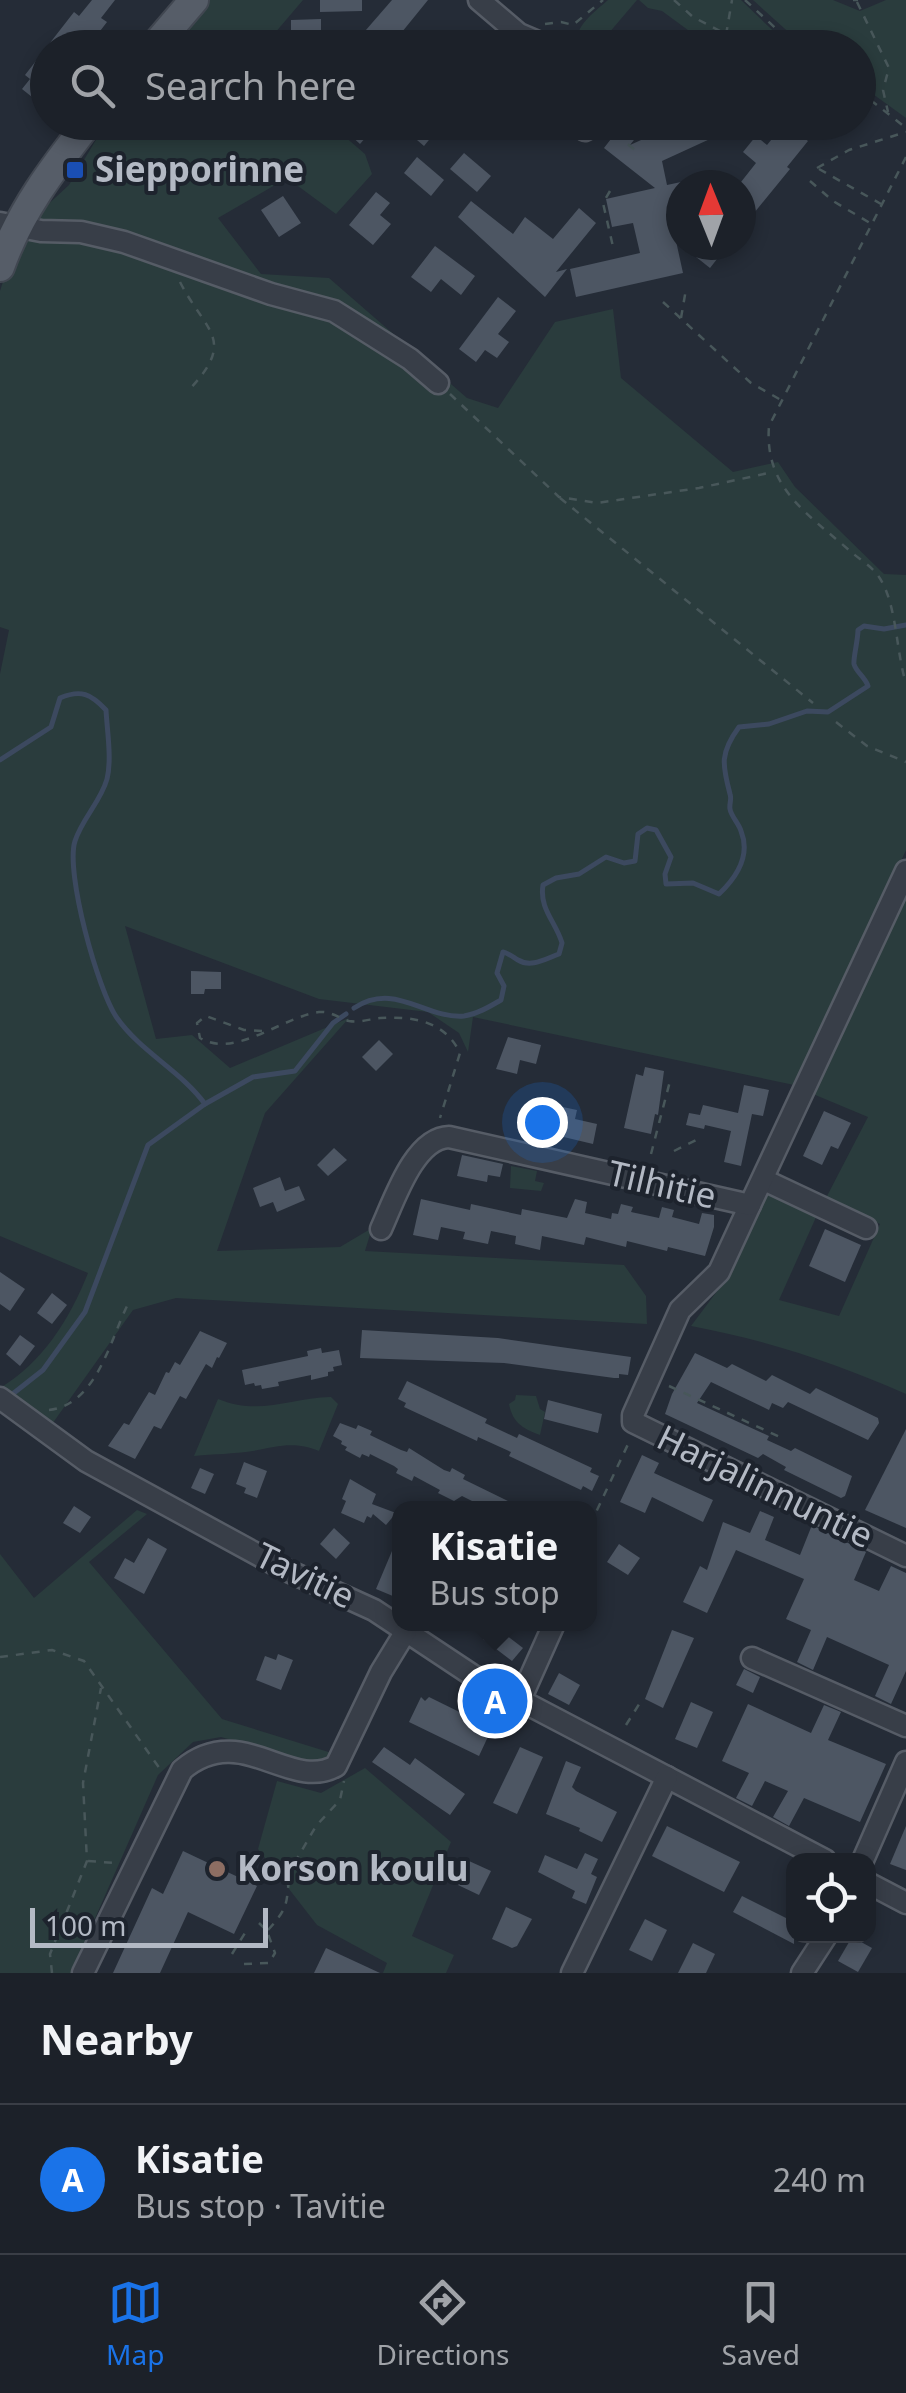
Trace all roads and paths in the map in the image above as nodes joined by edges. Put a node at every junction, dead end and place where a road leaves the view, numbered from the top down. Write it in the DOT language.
graph roads {
  1 [pos="194,0"];
  2 [pos="480,0"];
  3 [pos="603,0"];
  4 [pos="674,0"];
  5 [pos="732,0"];
  6 [pos="745,0"];
  7 [pos="856,1"];
  8 [pos="537,26"];
  9 [pos="168,30"];
  10 [pos="514,30"];
  11 [pos="715,30"];
  12 [pos="726,30"];
  13 [pos="778,30"];
  14 [pos="870,30"];
  15 [pos="876,42"];
  16 [pos="876,103"];
  17 [pos="888,112"];
  18 [pos="906,130"];
  19 [pos="75,140"];
  20 [pos="617,140"];
  21 [pos="635,150"];
  22 [pos="906,157"];
  23 [pos="810,181"];
  24 [pos="610,190"];
  25 [pos="881,204"];
  26 [pos="871,223"];
  27 [pos="7,225"];
  28 [pos="614,251"];
  29 [pos="168,258"];
  30 [pos="0,266"];
  31 [pos="686,289"];
  32 [pos="663,302"];
  33 [pos="681,319"];
  34 [pos="438,383"];
  35 [pos="187,392"];
  36 [pos="782,400"];
  37 [pos="774,472"];
  38 [pos="559,497"];
  39 [pos="906,683"];
  40 [pos="814,703"];
  41 [pos="836,722"];
  42 [pos="906,762"];
  43 [pos="906,871"];
  44 [pos="262,1031"];
  45 [pos="670,1081"];
  46 [pos="702,1137"];
  47 [pos="437,1138"];
  48 [pos="674,1151"];
  49 [pos="651,1154"];
  50 [pos="764,1180"];
  51 [pos="750,1205"];
  52 [pos="866,1228"];
  53 [pos="381,1229"];
  54 [pos="127,1306"];
  55 [pos="658,1381"];
  56 [pos="0,1398"];
  57 [pos="45,1409"];
  58 [pos="639,1426"];
  59 [pos="782,1438"];
  60 [pos="597,1507"];
  61 [pos="906,1556"];
  62 [pos="392,1622"];
  63 [pos="406,1631"];
  64 [pos="551,1631"];
  65 [pos="0,1658"];
  66 [pos="752,1658"];
  67 [pos="102,1688"];
  68 [pos="643,1698"];
  69 [pos="520,1700"];
  70 [pos="626,1725"];
  71 [pos="906,1726"];
  72 [pos="904,1773"];
  73 [pos="667,1778"];
  74 [pos="339,1779"];
  75 [pos="172,1786"];
  76 [pos="812,1853"];
  77 [pos="867,1853"];
  78 [pos="87,1861"];
  79 [pos="136,1865"];
  80 [pos="266,1866"];
  81 [pos="292,1868"];
  82 [pos="876,1888"];
  83 [pos="906,1903"];
  84 [pos="259,1923"];
  85 [pos="248,1928"];
  86 [pos="267,1931"];
  87 [pos="821,1943"];
  88 [pos="232,1954"];
  89 [pos="244,1964"];
  90 [pos="52,1973"];
  91 [pos="83,1973"];
  92 [pos="572,1973"];
  93 [pos="802,1973"];
  1 -- 9 [label="main road"];
  2 -- 10 [label="street"];
  3 -- 8 [label="path"];
  4 -- 11 [label="path"];
  5 -- 12 [label="path"];
  6 -- 13 [label="path"];
  7 -- 14 [label="path"];
  15 -- 17 [label="path"];
  16 -- 17 [label="path"];
  17 -- 18 [label="path"];
  18 -- 25 [label="path"];
  19 -- 27 [label="main road"];
  20 -- 21 [label="path"];
  22 -- 25 [label="path"];
  23 -- 26 [label="path"];
  24 -- 28 [label="path"];
  25 -- 26 [label="path"];
  26 -- 36 [label="path"];
  27 -- 29 [label="street"];
  27 -- 30 [label="main road"];
  29 -- 34 [label="street"];
  29 -- 35 [label="path"];
  31 -- 33 [label="path"];
  32 -- 33 [label="path"];
  33 -- 36 [label="path"];
  34 -- 38 [label="path"];
  36 -- 37 [label="path"];
  37 -- 38 [label="path"];
  37 -- 39 [label="path"];
  38 -- 40 [label="path"];
  41 -- 42 [label="path"];
  43 -- 50 [label="street, Tilhitie"];
  44 -- 44 [label="path"];
  44 -- 47 [label="path"];
  45 -- 49 [label="path"];
  46 -- 48 [label="path"];
  47 -- 51 [label="street, Tilhitie"];
  47 -- 53 [label="street"];
  50 -- 51 [label="street, Tilhitie"];
  50 -- 52 [label="street"];
  51 -- 58 [label="street, Harjalinnuntie"];
  54 -- 57 [label="path"];
  55 -- 59 [label="path"];
  56 -- 62 [label="street, Tavitie"];
  58 -- 60 [label="path"];
  58 -- 61 [label="street, Harjalinnuntie"];
  63 -- 69 [label="street, Tavitie"];
  63 -- 75 [label="street"];
  64 -- 69 [label="street"];
  65 -- 67 [label="path"];
  66 -- 71 [label="street"];
  67 -- 75 [label="path"];
  67 -- 78 [label="path"];
  68 -- 70 [label="path"];
  69 -- 73 [label="street, Tavitie"];
  72 -- 77 [label="street"];
  73 -- 76 [label="street, Tavitie"];
  73 -- 92 [label="street"];
  74 -- 81 [label="path"];
  75 -- 79 [label="street"];
  78 -- 79 [label="path"];
  78 -- 90 [label="path"];
  79 -- 91 [label="street"];
  80 -- 81 [label="path"];
  81 -- 86 [label="path"];
  82 -- 83 [label="street"];
  84 -- 86 [label="path"];
  85 -- 88 [label="path"];
  86 -- 89 [label="path"];
  87 -- 93 [label="street"];
}
